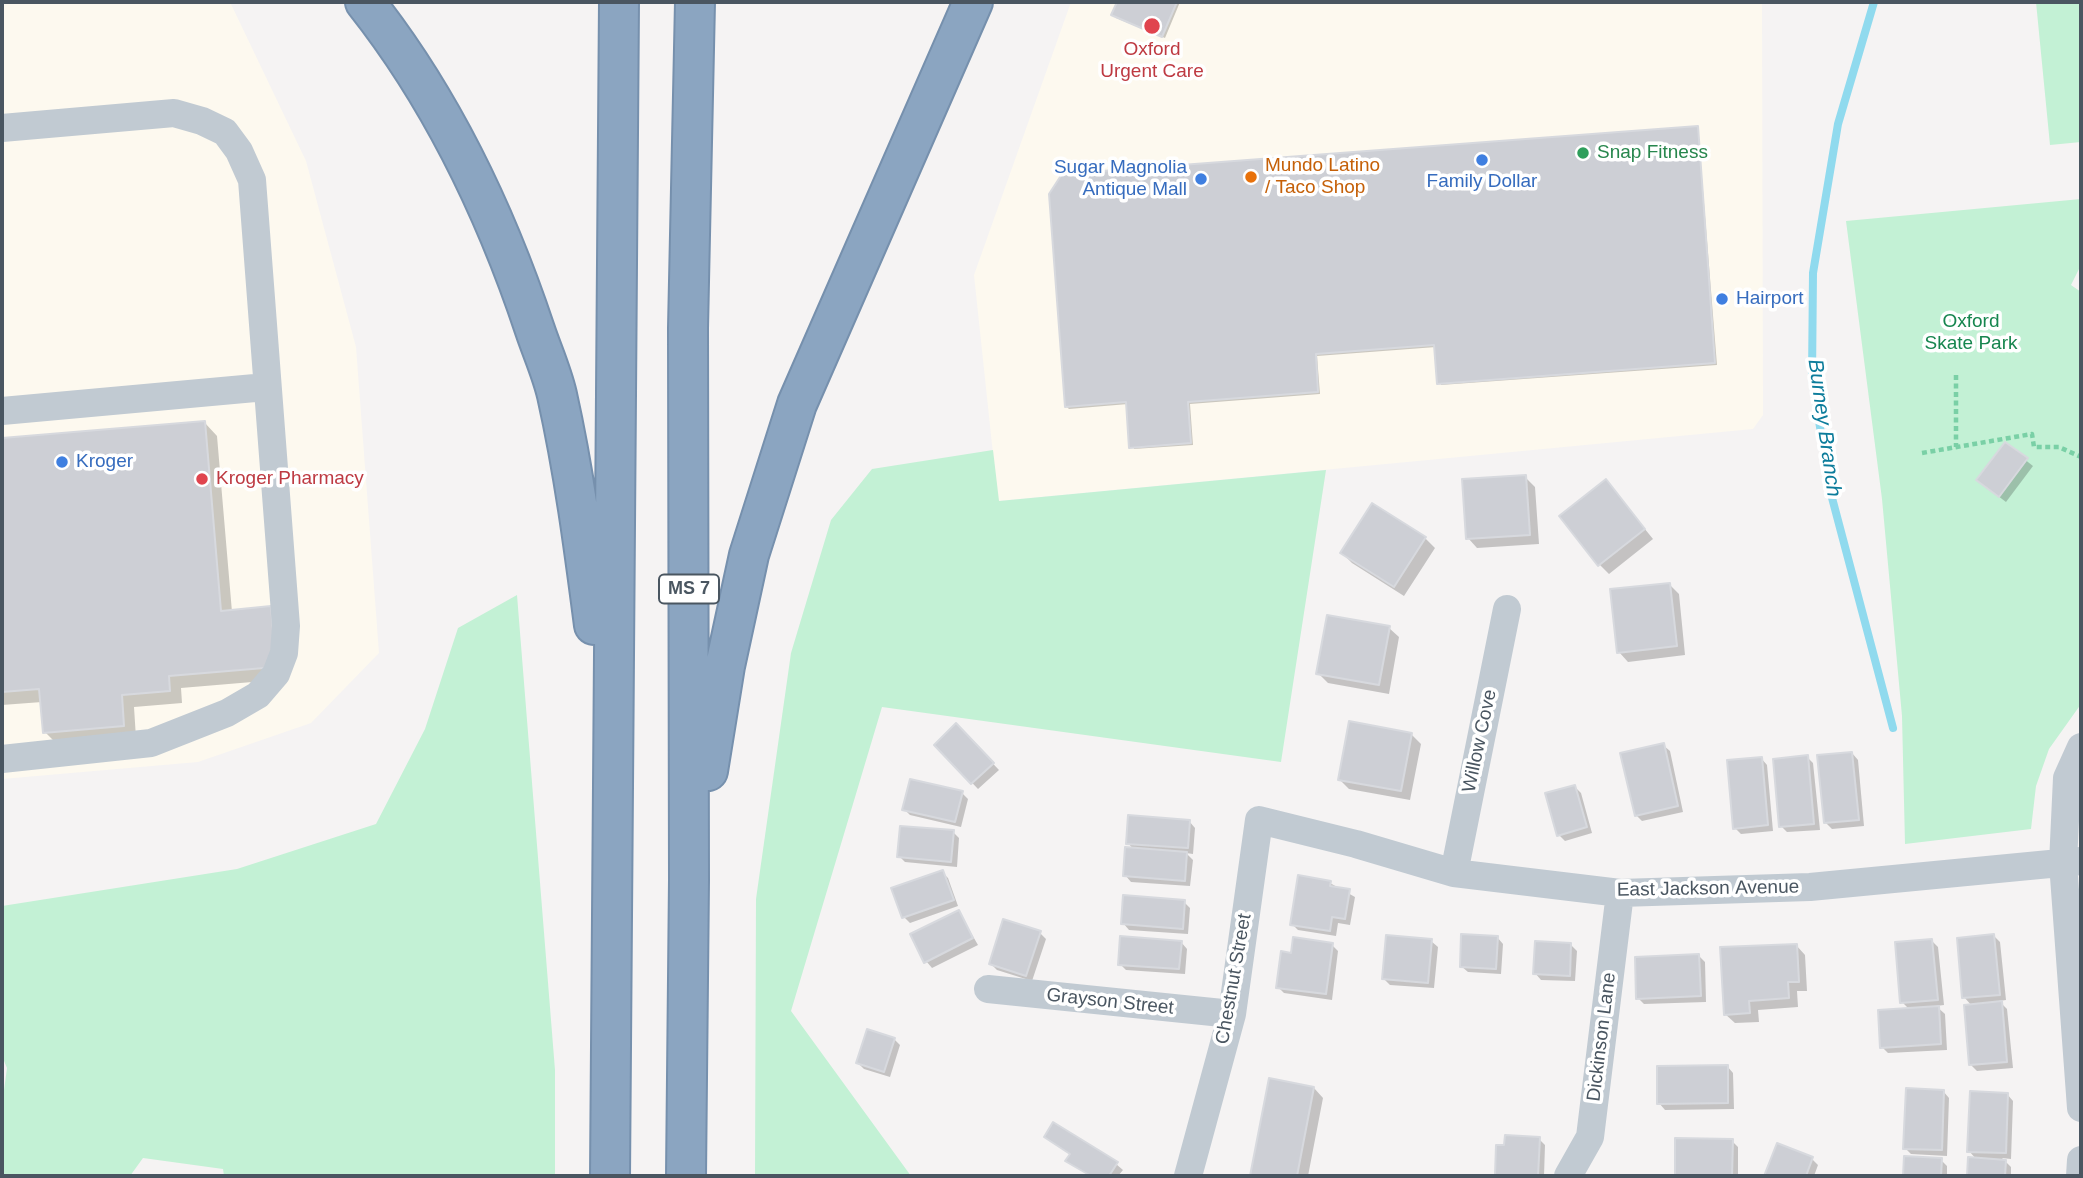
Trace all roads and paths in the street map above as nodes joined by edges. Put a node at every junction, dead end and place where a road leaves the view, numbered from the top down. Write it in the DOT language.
graph roads {
  1 [pos="365,2"];
  2 [pos="619,2"];
  3 [pos="695,2"];
  4 [pos="973,2"];
  5 [pos="2,128"];
  6 [pos="1956,374"];
  7 [pos="266,387"];
  8 [pos="2,411"];
  9 [pos="1956,447"];
  10 [pos="1922,453"];
  11 [pos="2081,457"];
  12 [pos="1507,609"];
  13 [pos="2081,747"];
  14 [pos="2,759"];
  15 [pos="613,763"];
  16 [pos="1259,820"];
  17 [pos="2072,862"];
  18 [pos="1454,873"];
  19 [pos="690,880"];
  20 [pos="1619,893"];
  21 [pos="988,989"];
  22 [pos="1232,1014"];
  23 [pos="2081,1108"];
  24 [pos="2081,1160"];
  25 [pos="610,1176"];
  26 [pos="686,1176"];
  27 [pos="1188,1176"];
  28 [pos="1568,1176"];
  29 [pos="2080,1176"];
  1 -- 15 [label="highway"];
  2 -- 15 [label="highway"];
  3 -- 19 [label="highway, MS 7"];
  4 -- 19 [label="highway"];
  5 -- 7 [label="street"];
  6 -- 9 [label="path"];
  7 -- 8 [label="street"];
  7 -- 14 [label="street"];
  9 -- 10 [label="path"];
  9 -- 11 [label="path"];
  12 -- 18 [label="street, Willow Cove"];
  13 -- 17 [label="street"];
  15 -- 25 [label="highway"];
  16 -- 18 [label="street, East Jackson Avenue"];
  16 -- 22 [label="street, Chestnut Street"];
  17 -- 20 [label="street, East Jackson Avenue"];
  17 -- 23 [label="street"];
  18 -- 20 [label="street, East Jackson Avenue"];
  19 -- 26 [label="highway, MS 7"];
  20 -- 28 [label="street, Dickinson Lane"];
  21 -- 22 [label="street, Grayson Street"];
  22 -- 27 [label="street, Chestnut Street"];
  24 -- 29 [label="street"];
}
